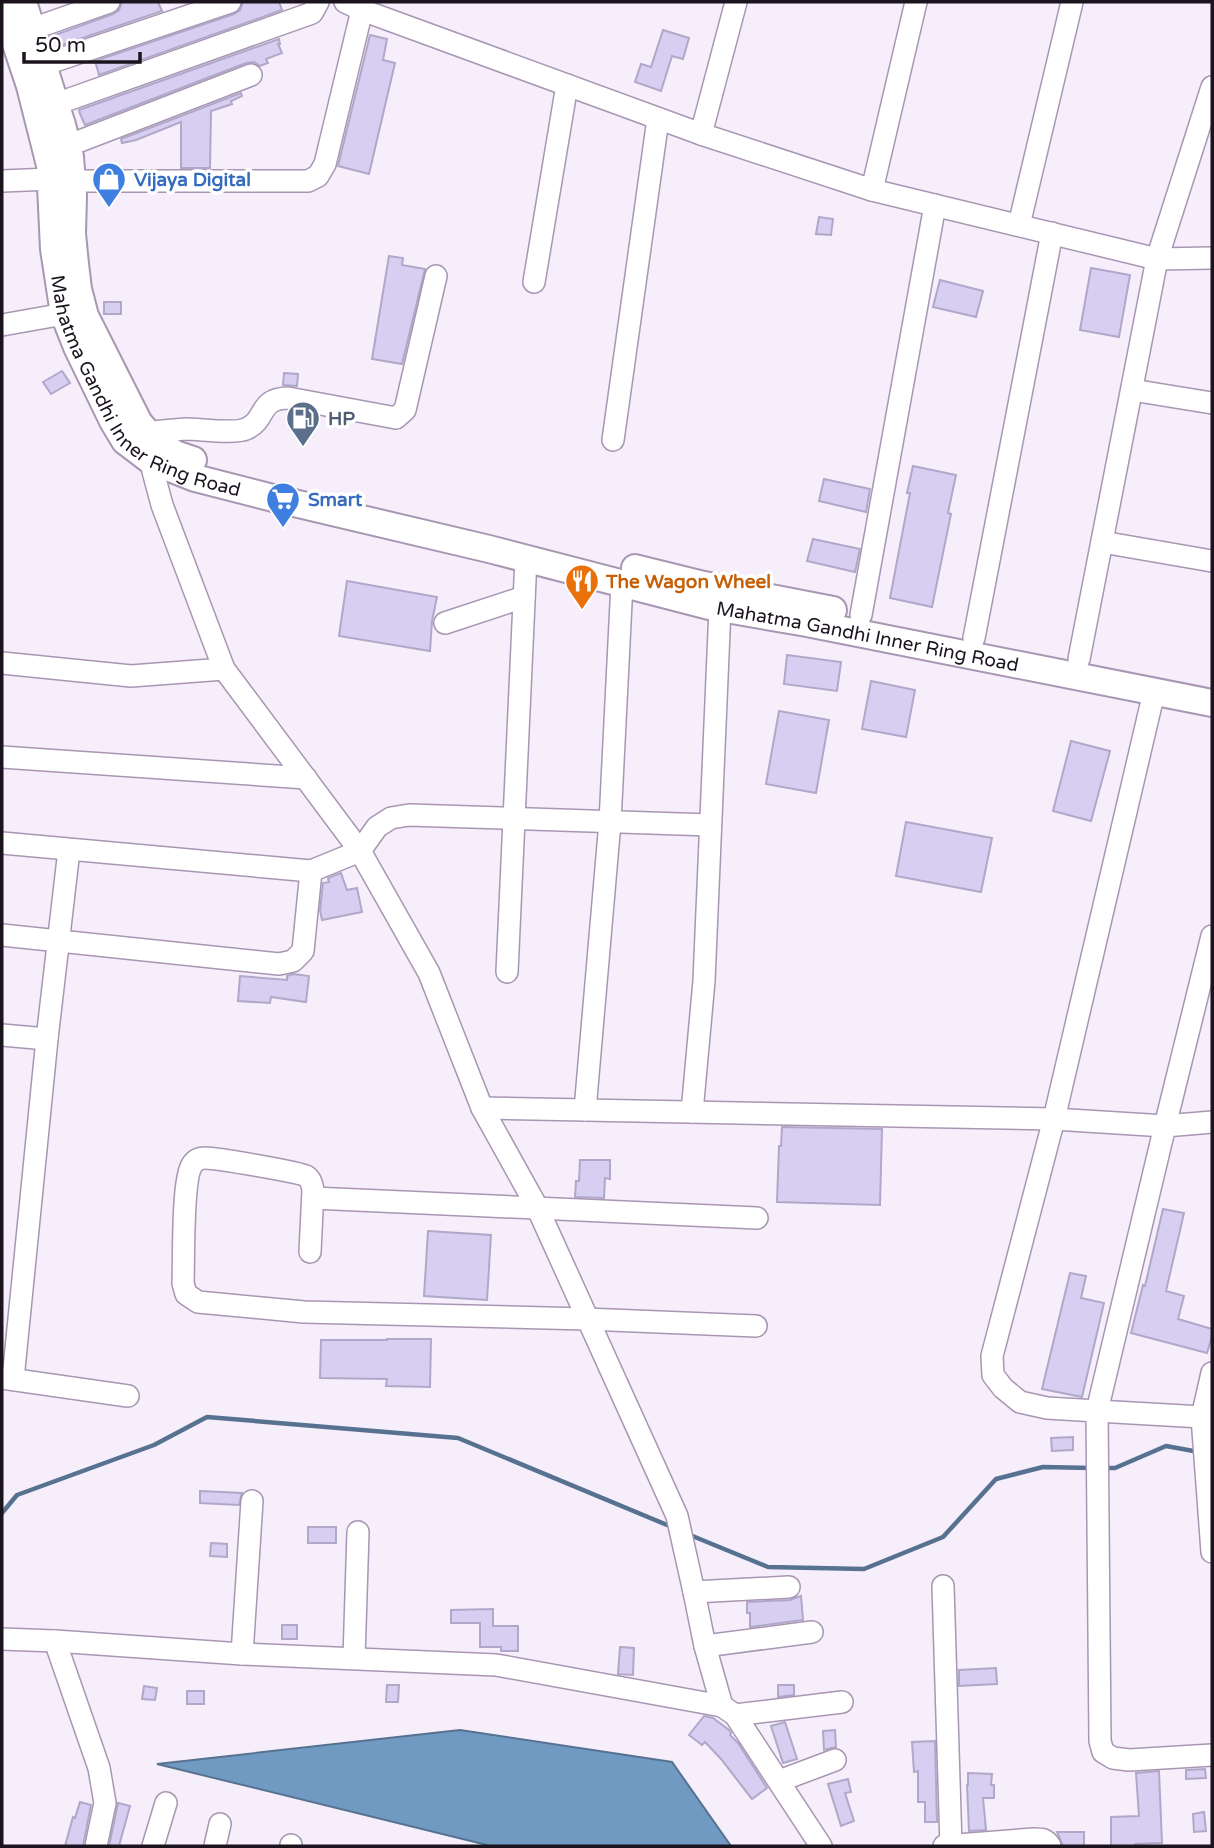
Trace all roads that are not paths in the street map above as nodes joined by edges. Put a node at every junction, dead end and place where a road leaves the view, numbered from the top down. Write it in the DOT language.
graph roads {
  1 [pos="2,2"];
  2 [pos="23,2"];
  3 [pos="109,2"];
  4 [pos="230,2"];
  5 [pos="318,2"];
  6 [pos="736,2"];
  7 [pos="916,2"];
  8 [pos="1072,2"];
  9 [pos="353,6"];
  10 [pos="32,29"];
  11 [pos="43,65"];
  12 [pos="251,75"];
  13 [pos="567,85"];
  14 [pos="1212,87"];
  15 [pos="56,104"];
  16 [pos="659,119"];
  17 [pos="701,134"];
  18 [pos="67,146"];
  19 [pos="61,180"];
  20 [pos="2,181"];
  21 [pos="872,190"];
  22 [pos="935,205"];
  23 [pos="1019,225"];
  24 [pos="1052,233"];
  25 [pos="1212,258"];
  26 [pos="1157,259"];
  27 [pos="436,276"];
  28 [pos="534,282"];
  29 [pos="64,314"];
  30 [pos="2,325"];
  31 [pos="1132,390"];
  32 [pos="1212,403"];
  33 [pos="613,440"];
  34 [pos="150,444"];
  35 [pos="1102,542"];
  36 [pos="526,558"];
  37 [pos="1212,562"];
  38 [pos="622,583"];
  39 [pos="524,597"];
  40 [pos="720,608"];
  41 [pos="861,615"];
  42 [pos="445,623"];
  43 [pos="974,638"];
  44 [pos="1079,659"];
  45 [pos="2,663"];
  46 [pos="224,669"];
  47 [pos="1212,685"];
  48 [pos="1154,692"];
  49 [pos="1212,703"];
  50 [pos="2,757"];
  51 [pos="306,778"];
  52 [pos="513,818"];
  53 [pos="610,822"];
  54 [pos="710,825"];
  55 [pos="2,843"];
  56 [pos="69,850"];
  57 [pos="360,850"];
  58 [pos="311,871"];
  59 [pos="2,935"];
  60 [pos="1212,936"];
  61 [pos="58,942"];
  62 [pos="507,972"];
  63 [pos="2,1035"];
  64 [pos="47,1040"];
  65 [pos="482,1108"];
  66 [pos="585,1110"];
  67 [pos="692,1112"];
  68 [pos="1054,1119"];
  69 [pos="1212,1122"];
  70 [pos="1165,1126"];
  71 [pos="313,1198"];
  72 [pos="537,1207"];
  73 [pos="758,1218"];
  74 [pos="310,1252"];
  75 [pos="586,1319"];
  76 [pos="756,1326"];
  77 [pos="1212,1373"];
  78 [pos="7,1379"];
  79 [pos="128,1396"];
  80 [pos="1097,1411"];
  81 [pos="1202,1417"];
  82 [pos="252,1501"];
  83 [pos="358,1532"];
  84 [pos="1212,1552"];
  85 [pos="943,1586"];
  86 [pos="789,1587"];
  87 [pos="694,1591"];
  88 [pos="812,1632"];
  89 [pos="2,1639"];
  90 [pos="55,1641"];
  91 [pos="705,1646"];
  92 [pos="242,1654"];
  93 [pos="354,1658"];
  94 [pos="842,1702"];
  95 [pos="728,1711"];
  96 [pos="1212,1755"];
  97 [pos="835,1760"];
  98 [pos="779,1781"];
  99 [pos="166,1803"];
  100 [pos="220,1824"];
  101 [pos="96,1846"];
  102 [pos="153,1846"];
  103 [pos="215,1846"];
  104 [pos="821,1846"];
  105 [pos="944,1846"];
  106 [pos="951,1846"];
  107 [pos="1050,1846"];
  1 -- 19 [label="main road, Mahatma Gandhi Inner Ring Road"];
  2 -- 10 [label="main road, Mahatma Gandhi Inner Ring Road"];
  3 -- 10 [label="street"];
  4 -- 11 [label="street"];
  5 -- 15 [label="street"];
  6 -- 17 [label="street"];
  7 -- 21 [label="street"];
  8 -- 23 [label="street"];
  9 -- 13 [label="street"];
  9 -- 19 [label="street"];
  10 -- 11 [label="main road, Mahatma Gandhi Inner Ring Road"];
  11 -- 15 [label="main road, Mahatma Gandhi Inner Ring Road"];
  12 -- 18 [label="street"];
  13 -- 16 [label="street"];
  13 -- 28 [label="street"];
  14 -- 26 [label="street"];
  15 -- 18 [label="main road, Mahatma Gandhi Inner Ring Road"];
  16 -- 17 [label="street"];
  16 -- 33 [label="street"];
  17 -- 21 [label="street"];
  18 -- 19 [label="main road, Mahatma Gandhi Inner Ring Road"];
  19 -- 20 [label="street"];
  19 -- 29 [label="main road, Mahatma Gandhi Inner Ring Road"];
  19 -- 34 [label="main road, Mahatma Gandhi Inner Ring Road"];
  21 -- 22 [label="street"];
  22 -- 23 [label="street"];
  22 -- 41 [label="street"];
  23 -- 24 [label="street"];
  24 -- 26 [label="street"];
  24 -- 43 [label="street"];
  25 -- 26 [label="street"];
  26 -- 31 [label="street"];
  27 -- 34 [label="street"];
  29 -- 30 [label="street"];
  29 -- 34 [label="main road, Mahatma Gandhi Inner Ring Road"];
  31 -- 32 [label="street"];
  31 -- 35 [label="street"];
  34 -- 36 [label="main road, Mahatma Gandhi Inner Ring Road"];
  34 -- 41 [label="main road, Mahatma Gandhi Inner Ring Road"];
  34 -- 46 [label="street"];
  35 -- 37 [label="street"];
  35 -- 44 [label="street"];
  36 -- 38 [label="main road, Mahatma Gandhi Inner Ring Road"];
  36 -- 39 [label="street"];
  38 -- 40 [label="main road, Mahatma Gandhi Inner Ring Road"];
  38 -- 53 [label="street"];
  39 -- 42 [label="street"];
  39 -- 52 [label="street"];
  40 -- 48 [label="main road, Mahatma Gandhi Inner Ring Road"];
  40 -- 54 [label="street"];
  41 -- 43 [label="main road, Mahatma Gandhi Inner Ring Road"];
  43 -- 44 [label="main road, Mahatma Gandhi Inner Ring Road"];
  44 -- 47 [label="main road, Mahatma Gandhi Inner Ring Road"];
  45 -- 46 [label="street"];
  46 -- 51 [label="street"];
  48 -- 49 [label="main road, Mahatma Gandhi Inner Ring Road"];
  48 -- 68 [label="street"];
  50 -- 51 [label="street"];
  51 -- 57 [label="street"];
  52 -- 53 [label="street"];
  52 -- 57 [label="street"];
  52 -- 62 [label="street"];
  53 -- 54 [label="street"];
  53 -- 66 [label="street"];
  54 -- 67 [label="street"];
  55 -- 56 [label="street"];
  56 -- 58 [label="street"];
  56 -- 61 [label="street"];
  57 -- 58 [label="street"];
  57 -- 65 [label="street"];
  58 -- 61 [label="street"];
  59 -- 61 [label="street"];
  60 -- 70 [label="street"];
  61 -- 64 [label="street"];
  63 -- 64 [label="street"];
  64 -- 78 [label="street"];
  65 -- 66 [label="street"];
  65 -- 72 [label="street"];
  66 -- 67 [label="street"];
  67 -- 68 [label="street"];
  68 -- 70 [label="street"];
  68 -- 80 [label="street"];
  69 -- 70 [label="street"];
  70 -- 80 [label="street"];
  71 -- 72 [label="street"];
  71 -- 74 [label="street"];
  71 -- 75 [label="street"];
  72 -- 73 [label="street"];
  72 -- 75 [label="street"];
  75 -- 76 [label="street"];
  75 -- 87 [label="street"];
  77 -- 81 [label="street"];
  78 -- 79 [label="street"];
  80 -- 81 [label="street"];
  80 -- 96 [label="street"];
  81 -- 84 [label="street"];
  82 -- 92 [label="street"];
  83 -- 93 [label="street"];
  85 -- 106 [label="street"];
  86 -- 87 [label="street"];
  87 -- 91 [label="street"];
  88 -- 91 [label="street"];
  89 -- 90 [label="street"];
  90 -- 92 [label="street"];
  90 -- 101 [label="street"];
  91 -- 95 [label="street"];
  92 -- 93 [label="street"];
  93 -- 95 [label="street"];
  94 -- 95 [label="street"];
  95 -- 98 [label="street"];
  97 -- 98 [label="street"];
  98 -- 104 [label="street"];
  99 -- 102 [label="street"];
  100 -- 103 [label="street"];
  105 -- 106 [label="street"];
  106 -- 107 [label="street"];
}
